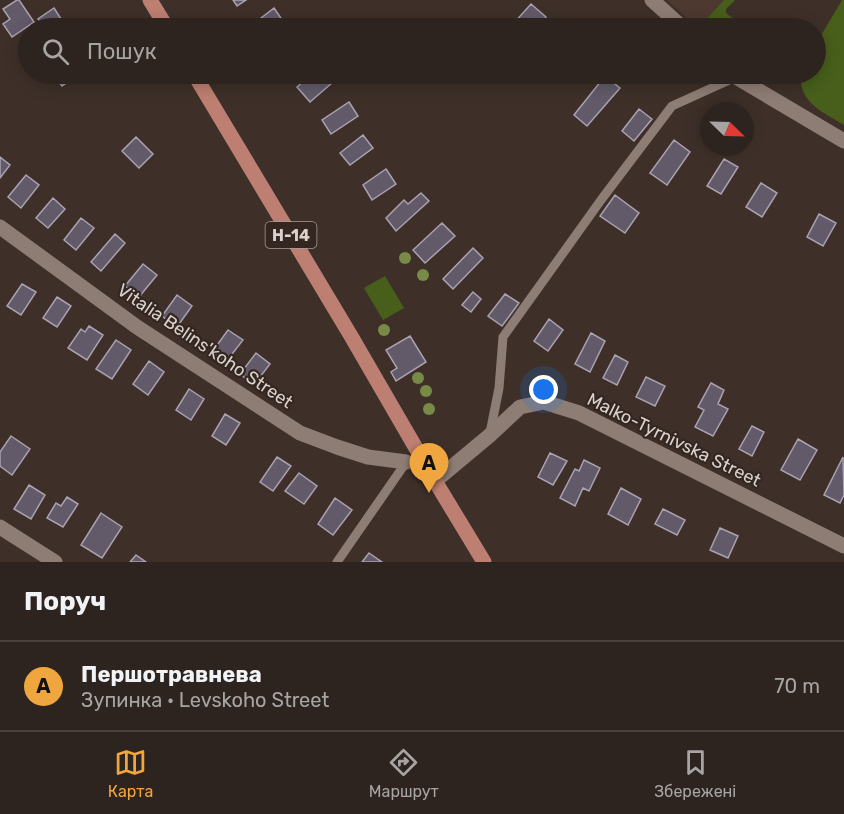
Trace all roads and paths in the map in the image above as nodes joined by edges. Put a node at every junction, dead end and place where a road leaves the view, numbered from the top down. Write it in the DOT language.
graph roads {
  1 [pos="150,0"];
  2 [pos="652,0"];
  3 [pos="161,18"];
  4 [pos="672,18"];
  5 [pos="200,84"];
  6 [pos="716,84"];
  7 [pos="749,84"];
  8 [pos="844,141"];
  9 [pos="0,227"];
  10 [pos="489,436"];
  11 [pos="419,453"];
  12 [pos="406,462"];
  13 [pos="435,481"];
  14 [pos="0,527"];
  15 [pos="844,546"];
  16 [pos="55,562"];
  17 [pos="337,562"];
  18 [pos="484,562"];
  1 -- 3 [label="main road"];
  2 -- 4 [label="street"];
  5 -- 11 [label="main road, Н-14"];
  6 -- 10 [label="lane"];
  7 -- 8 [label="street"];
  9 -- 12 [label="street, Vitalia Belins'koho Street"];
  10 -- 13 [label="street, Malko-Tyrnivska Street"];
  10 -- 15 [label="street, Malko-Tyrnivska Street"];
  11 -- 12 [label="lane"];
  11 -- 13 [label="main road, Н-14"];
  12 -- 17 [label="lane"];
  13 -- 18 [label="main road, Н-14"];
  14 -- 16 [label="street"];
}
